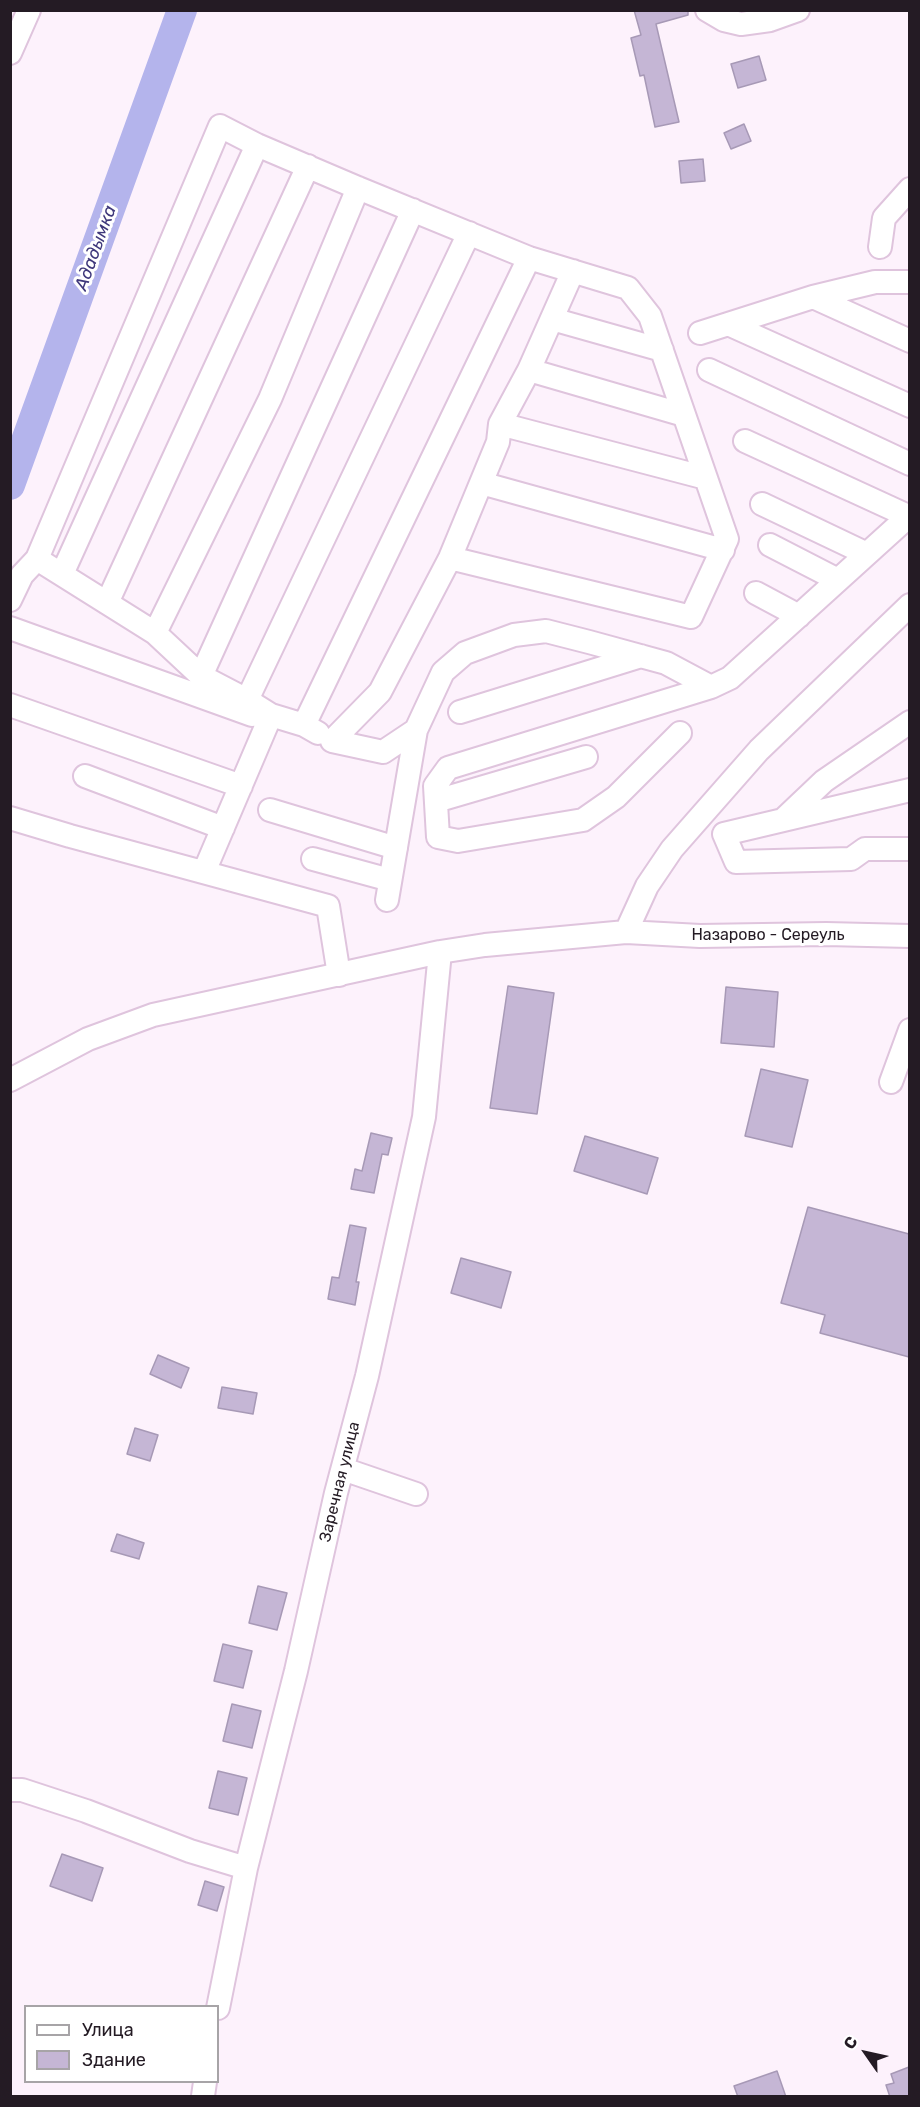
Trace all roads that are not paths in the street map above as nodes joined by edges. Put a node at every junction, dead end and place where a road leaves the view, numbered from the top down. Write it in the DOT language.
graph roads {
  1 [pos="29,10"];
  2 [pos="707,10"];
  3 [pos="798,10"];
  4 [pos="10,53"];
  5 [pos="257,145"];
  6 [pos="308,166"];
  7 [pos="358,189"];
  8 [pos="909,189"];
  9 [pos="413,210"];
  10 [pos="469,233"];
  11 [pos="880,247"];
  12 [pos="529,258"];
  13 [pos="573,272"];
  14 [pos="906,284"];
  15 [pos="813,297"];
  16 [pos="552,319"];
  17 [pos="728,324"];
  18 [pos="700,333"];
  19 [pos="909,341"];
  20 [pos="662,350"];
  21 [pos="529,370"];
  22 [pos="709,370"];
  23 [pos="909,406"];
  24 [pos="684,415"];
  25 [pos="500,424"];
  26 [pos="745,441"];
  27 [pos="909,464"];
  28 [pos="706,478"];
  29 [pos="481,483"];
  30 [pos="762,504"];
  31 [pos="909,516"];
  32 [pos="770,545"];
  33 [pos="723,550"];
  34 [pos="867,554"];
  35 [pos="450,558"];
  36 [pos="37,559"];
  37 [pos="62,574"];
  38 [pos="838,580"];
  39 [pos="756,593"];
  40 [pos="10,600"];
  41 [pos="107,603"];
  42 [pos="909,605"];
  43 [pos="799,616"];
  44 [pos="10,628"];
  45 [pos="155,633"];
  46 [pos="641,656"];
  47 [pos="201,676"];
  48 [pos="711,687"];
  49 [pos="248,700"];
  50 [pos="10,705"];
  51 [pos="460,712"];
  52 [pos="906,712"];
  53 [pos="270,718"];
  54 [pos="304,725"];
  55 [pos="416,730"];
  56 [pos="680,733"];
  57 [pos="332,741"];
  58 [pos="886,755"];
  59 [pos="586,757"];
  60 [pos="85,776"];
  61 [pos="824,781"];
  62 [pos="909,781"];
  63 [pos="241,786"];
  64 [pos="909,790"];
  65 [pos="883,796"];
  66 [pos="436,801"];
  67 [pos="270,810"];
  68 [pos="10,818"];
  69 [pos="784,819"];
  70 [pos="223,828"];
  71 [pos="909,839"];
  72 [pos="396,849"];
  73 [pos="866,849"];
  74 [pos="909,849"];
  75 [pos="314,859"];
  76 [pos="204,872"];
  77 [pos="626,932"];
  78 [pos="909,936"];
  79 [pos="440,952"];
  80 [pos="339,975"];
  81 [pos="909,1030"];
  82 [pos="10,1080"];
  83 [pos="891,1082"];
  84 [pos="343,1469"];
  85 [pos="416,1494"];
  86 [pos="10,1790"];
  87 [pos="246,1868"];
  88 [pos="219,2005"];
  1 -- 4 [label="street"];
  2 -- 3 [label="street"];
  5 -- 6 [label="street"];
  5 -- 36 [label="street"];
  5 -- 37 [label="street"];
  6 -- 7 [label="street"];
  6 -- 41 [label="street"];
  7 -- 9 [label="street"];
  7 -- 45 [label="street"];
  8 -- 11 [label="street"];
  9 -- 10 [label="street"];
  9 -- 47 [label="street"];
  10 -- 12 [label="street"];
  10 -- 49 [label="street"];
  12 -- 13 [label="street"];
  12 -- 54 [label="street"];
  13 -- 16 [label="street"];
  13 -- 20 [label="street"];
  14 -- 15 [label="street"];
  15 -- 17 [label="street"];
  15 -- 19 [label="street"];
  16 -- 20 [label="street"];
  16 -- 21 [label="street"];
  17 -- 18 [label="street"];
  17 -- 23 [label="street"];
  20 -- 24 [label="street"];
  21 -- 24 [label="street"];
  21 -- 25 [label="street"];
  22 -- 27 [label="street"];
  24 -- 28 [label="street"];
  25 -- 28 [label="street"];
  25 -- 29 [label="street"];
  26 -- 31 [label="street"];
  28 -- 33 [label="street"];
  29 -- 33 [label="street"];
  29 -- 35 [label="street"];
  30 -- 34 [label="street"];
  31 -- 34 [label="street"];
  32 -- 38 [label="street"];
  33 -- 35 [label="street"];
  34 -- 38 [label="street"];
  35 -- 57 [label="street"];
  36 -- 37 [label="street"];
  36 -- 40 [label="street"];
  37 -- 41 [label="street"];
  38 -- 43 [label="street"];
  39 -- 43 [label="street"];
  41 -- 45 [label="street"];
  42 -- 77 [label="street"];
  43 -- 48 [label="street"];
  44 -- 53 [label="street"];
  45 -- 47 [label="street"];
  46 -- 48 [label="street"];
  46 -- 51 [label="street"];
  46 -- 55 [label="street"];
  47 -- 49 [label="street"];
  48 -- 66 [label="street"];
  49 -- 53 [label="street"];
  50 -- 63 [label="street"];
  52 -- 61 [label="street"];
  53 -- 54 [label="street"];
  53 -- 63 [label="street"];
  54 -- 57 [label="street"];
  55 -- 57 [label="street"];
  55 -- 72 [label="street"];
  56 -- 66 [label="street"];
  58 -- 61 [label="street"];
  59 -- 66 [label="street"];
  60 -- 70 [label="street"];
  61 -- 69 [label="street"];
  62 -- 65 [label="street"];
  63 -- 70 [label="street"];
  64 -- 65 [label="street"];
  65 -- 69 [label="street"];
  67 -- 72 [label="street"];
  68 -- 76 [label="street"];
  69 -- 73 [label="street"];
  70 -- 76 [label="street"];
  71 -- 73 [label="street"];
  72 -- 75 [label="street"];
  73 -- 74 [label="street"];
  76 -- 80 [label="street"];
  77 -- 78 [label="street, Назарово - Сереуль"];
  77 -- 79 [label="street, Назарово - Сереуль"];
  79 -- 80 [label="street, Назарово - Сереуль"];
  79 -- 84 [label="street, Заречная улица"];
  80 -- 82 [label="street, Назарово - Сереуль"];
  81 -- 83 [label="street"];
  84 -- 85 [label="street"];
  84 -- 87 [label="street, Заречная улица"];
  86 -- 87 [label="street"];
  87 -- 88 [label="street, Заречная улица"];
}
